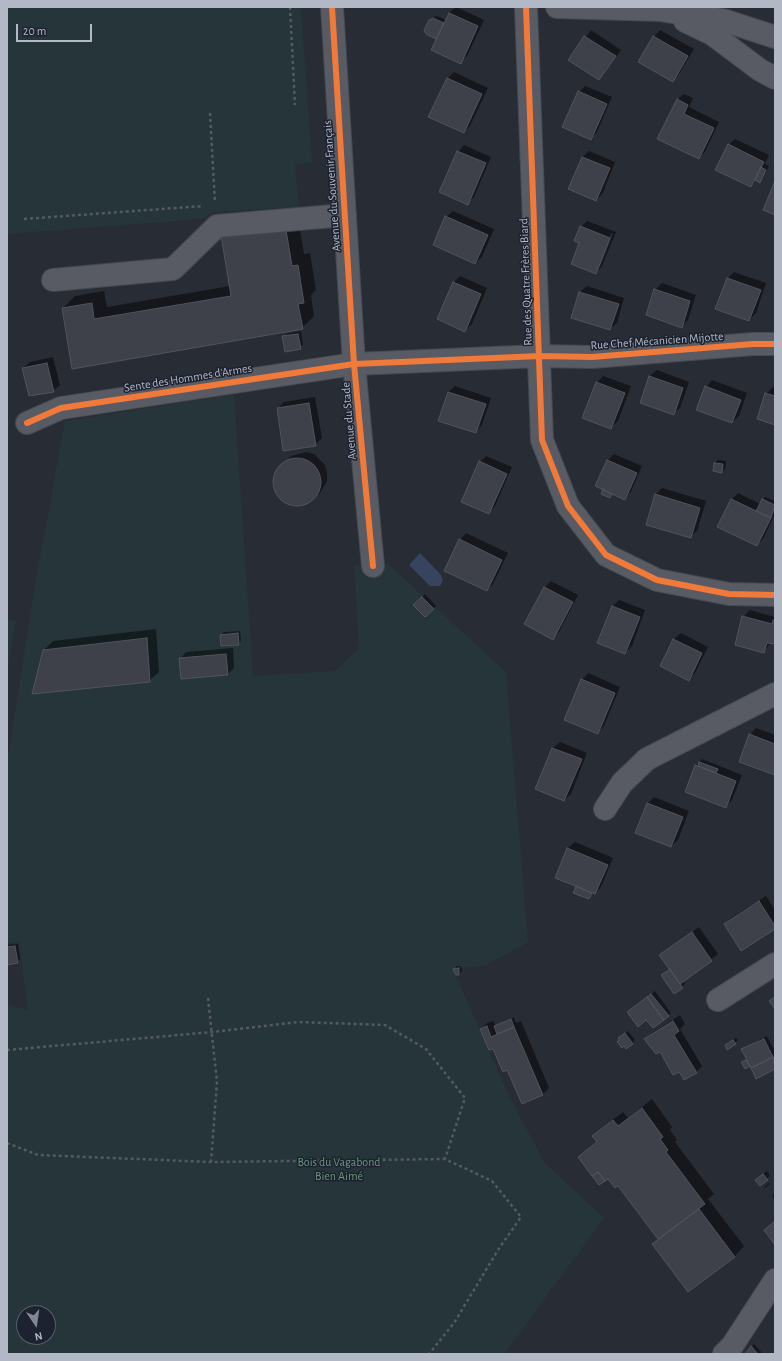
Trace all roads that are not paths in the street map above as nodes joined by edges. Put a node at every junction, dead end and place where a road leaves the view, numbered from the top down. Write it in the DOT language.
graph roads {
  1 [pos="332,7"];
  2 [pos="526,7"];
  3 [pos="557,7"];
  4 [pos="660,10"];
  5 [pos="775,37"];
  6 [pos="775,78"];
  7 [pos="345,215"];
  8 [pos="53,280"];
  9 [pos="775,344"];
  10 [pos="540,356"];
  11 [pos="354,364"];
  12 [pos="27,423"];
  13 [pos="373,566"];
  14 [pos="775,595"];
  15 [pos="775,694"];
  16 [pos="605,810"];
  17 [pos="775,964"];
  18 [pos="718,1000"];
  19 [pos="775,1280"];
  20 [pos="724,1354"];
  1 -- 7 [label="street, Avenue du Souvenir Français"];
  2 -- 10 [label="street, Rue des Quatre Frères Biard"];
  3 -- 4 [label="street"];
  4 -- 5 [label="street"];
  4 -- 6 [label="street"];
  7 -- 8 [label="street"];
  7 -- 11 [label="street, Avenue du Souvenir Français"];
  9 -- 10 [label="street, Rue Chef Mécanicien Mijotte"];
  10 -- 11 [label="street, Avenue du Stade"];
  10 -- 14 [label="street, Rue des Quatre Frères Biard"];
  11 -- 12 [label="street, Sente des Hommes d'Armes"];
  11 -- 13 [label="street, Avenue du Stade"];
  15 -- 16 [label="street"];
  17 -- 18 [label="street"];
  19 -- 20 [label="street"];
}
